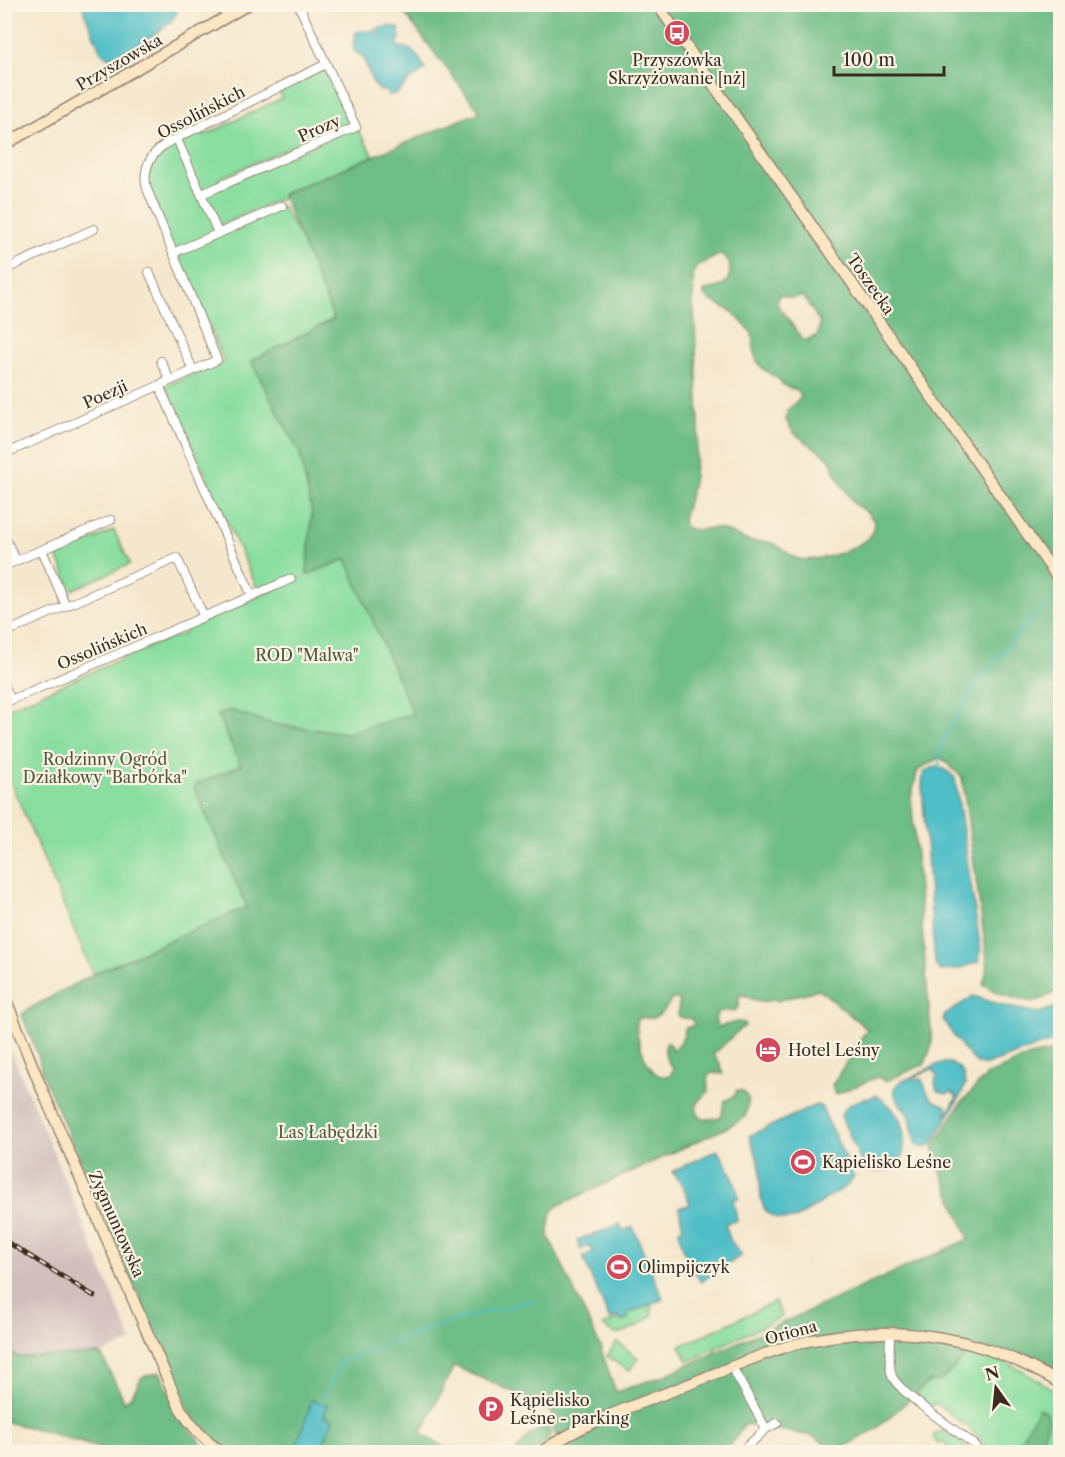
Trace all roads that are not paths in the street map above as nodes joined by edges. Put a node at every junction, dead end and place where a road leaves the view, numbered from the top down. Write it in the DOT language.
graph roads {
  1 [pos="249,4"];
  2 [pos="298,4"];
  3 [pos="657,4"];
  4 [pos="326,64"];
  5 [pos="177,139"];
  6 [pos="4,145"];
  7 [pos="201,194"];
  8 [pos="282,206"];
  9 [pos="94,229"];
  10 [pos="218,233"];
  11 [pos="173,253"];
  12 [pos="4,270"];
  13 [pos="149,272"];
  14 [pos="217,360"];
  15 [pos="161,361"];
  16 [pos="193,370"];
  17 [pos="170,381"];
  18 [pos="159,385"];
  19 [pos="4,454"];
  20 [pos="111,520"];
  21 [pos="4,535"];
  22 [pos="42,550"];
  23 [pos="16,561"];
  24 [pos="4,566"];
  25 [pos="291,579"];
  26 [pos="1060,581"];
  27 [pos="252,596"];
  28 [pos="66,606"];
  29 [pos="204,617"];
  30 [pos="4,633"];
  31 [pos="4,685"];
  32 [pos="8,702"];
  33 [pos="4,995"];
  34 [pos="890,1333"];
  35 [pos="732,1367"];
  36 [pos="1060,1383"];
  37 [pos="777,1423"];
  38 [pos="766,1429"];
  39 [pos="221,1452"];
  40 [pos="542,1452"];
  41 [pos="741,1452"];
  42 [pos="980,1452"];
  1 -- 6 [label="street, Przyszowska"];
  2 -- 4 [label="street, Prozy"];
  3 -- 26 [label="street, Toszecka"];
  4 -- 5 [label="street, Ossolińskich"];
  4 -- 7 [label="street, Prozy"];
  5 -- 7 [label="street"];
  5 -- 11 [label="street, Ossolińskich"];
  7 -- 10 [label="street"];
  8 -- 10 [label="street"];
  9 -- 12 [label="street"];
  10 -- 11 [label="street"];
  11 -- 14 [label="street, Ossolińskich"];
  13 -- 16 [label="street"];
  14 -- 16 [label="street, Poezji"];
  15 -- 17 [label="street"];
  16 -- 17 [label="street, Poezji"];
  17 -- 18 [label="street, Poezji"];
  18 -- 19 [label="street, Poezji"];
  18 -- 27 [label="street"];
  20 -- 22 [label="street"];
  21 -- 23 [label="street"];
  22 -- 23 [label="street"];
  22 -- 28 [label="street"];
  23 -- 24 [label="street"];
  25 -- 27 [label="street, Ossolińskich"];
  27 -- 29 [label="street, Ossolińskich"];
  28 -- 29 [label="street"];
  28 -- 30 [label="street"];
  29 -- 32 [label="street, Ossolińskich"];
  31 -- 32 [label="street, Ossolińskich"];
  33 -- 39 [label="street, Zygmuntowska"];
  34 -- 35 [label="street, Oriona"];
  34 -- 36 [label="street, Oriona"];
  34 -- 42 [label="street"];
  35 -- 38 [label="street"];
  35 -- 40 [label="street, Oriona"];
  37 -- 38 [label="street"];
  38 -- 41 [label="street"];
}
